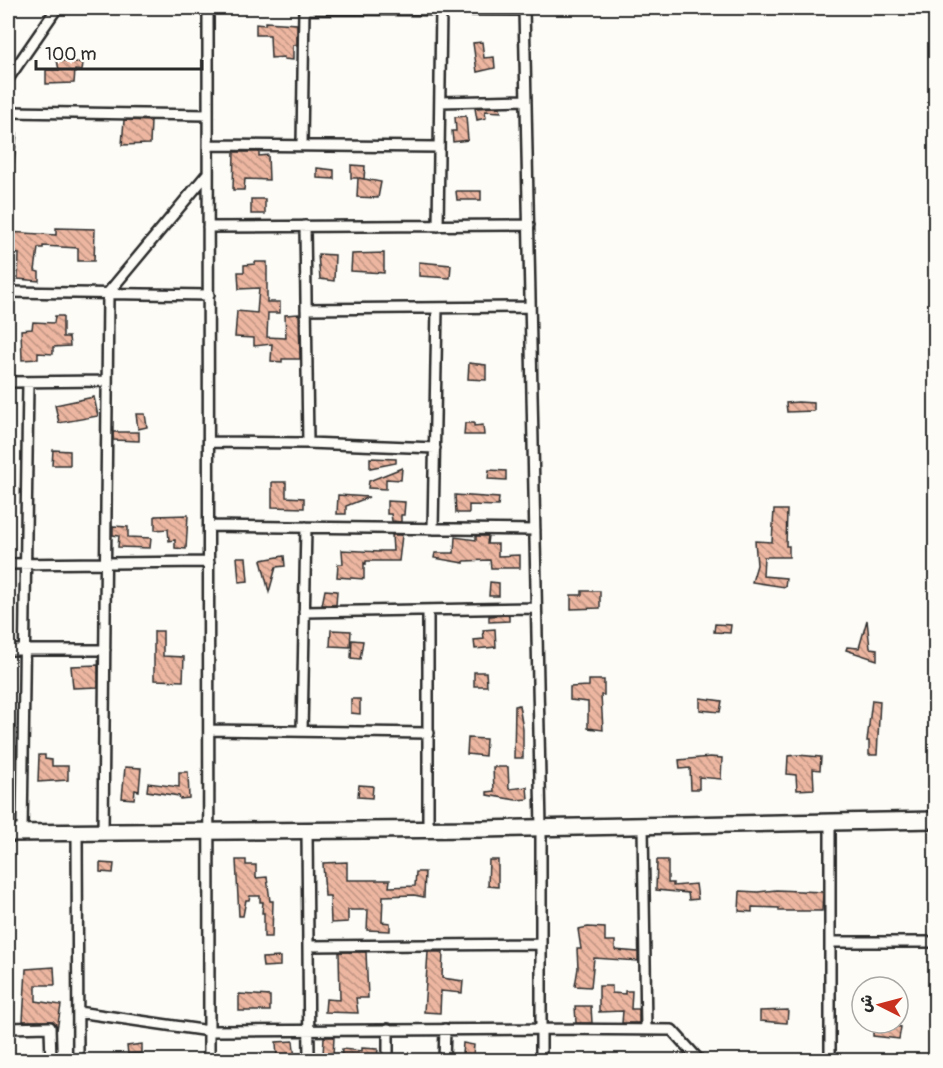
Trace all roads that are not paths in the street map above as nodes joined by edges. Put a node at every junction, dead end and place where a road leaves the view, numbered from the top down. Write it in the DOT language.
graph roads {
  1 [pos="57,8"];
  2 [pos="208,8"];
  3 [pos="304,8"];
  4 [pos="441,9"];
  5 [pos="524,9"];
  6 [pos="8,79"];
  7 [pos="526,100"];
  8 [pos="440,102"];
  9 [pos="8,112"];
  10 [pos="208,115"];
  11 [pos="208,144"];
  12 [pos="303,145"];
  13 [pos="439,147"];
  14 [pos="208,173"];
  15 [pos="529,225"];
  16 [pos="305,226"];
  17 [pos="438,226"];
  18 [pos="208,227"];
  19 [pos="8,292"];
  20 [pos="108,293"];
  21 [pos="208,295"];
  22 [pos="530,307"];
  23 [pos="437,308"];
  24 [pos="306,309"];
  25 [pos="107,381"];
  26 [pos="8,382"];
  27 [pos="28,382"];
  28 [pos="209,442"];
  29 [pos="308,443"];
  30 [pos="435,448"];
  31 [pos="209,526"];
  32 [pos="306,527"];
  33 [pos="433,529"];
  34 [pos="535,530"];
  35 [pos="209,562"];
  36 [pos="105,563"];
  37 [pos="8,564"];
  38 [pos="26,564"];
  39 [pos="536,608"];
  40 [pos="428,610"];
  41 [pos="304,612"];
  42 [pos="8,650"];
  43 [pos="25,650"];
  44 [pos="105,650"];
  45 [pos="209,730"];
  46 [pos="302,731"];
  47 [pos="429,733"];
  48 [pos="936,820"];
  49 [pos="830,822"];
  50 [pos="643,826"];
  51 [pos="541,828"];
  52 [pos="428,830"];
  53 [pos="209,831"];
  54 [pos="307,831"];
  55 [pos="15,833"];
  56 [pos="77,833"];
  57 [pos="103,833"];
  58 [pos="830,942"];
  59 [pos="936,942"];
  60 [pos="541,944"];
  61 [pos="308,946"];
  62 [pos="78,1012"];
  63 [pos="8,1028"];
  64 [pos="388,1029"];
  65 [pos="445,1029"];
  66 [pos="541,1029"];
  67 [pos="309,1030"];
  68 [pos="646,1030"];
  69 [pos="209,1031"];
  70 [pos="51,1060"];
  71 [pos="78,1060"];
  72 [pos="209,1060"];
  73 [pos="309,1060"];
  74 [pos="388,1060"];
  75 [pos="444,1060"];
  76 [pos="541,1060"];
  77 [pos="699,1060"];
  78 [pos="830,1060"];
  1 -- 6 [label="street"];
  2 -- 10 [label="street"];
  3 -- 4 [label="street"];
  3 -- 12 [label="street"];
  4 -- 5 [label="street"];
  4 -- 8 [label="street"];
  5 -- 7 [label="street"];
  7 -- 8 [label="street"];
  7 -- 15 [label="street"];
  8 -- 13 [label="street"];
  9 -- 10 [label="street"];
  10 -- 11 [label="street"];
  11 -- 12 [label="street"];
  11 -- 14 [label="street"];
  12 -- 13 [label="street"];
  13 -- 17 [label="street"];
  14 -- 18 [label="street"];
  14 -- 20 [label="street"];
  15 -- 17 [label="street"];
  15 -- 22 [label="street"];
  16 -- 17 [label="street"];
  16 -- 18 [label="street"];
  16 -- 24 [label="street"];
  18 -- 21 [label="street"];
  19 -- 20 [label="street"];
  20 -- 21 [label="street"];
  20 -- 25 [label="street"];
  21 -- 28 [label="street"];
  22 -- 23 [label="street"];
  22 -- 34 [label="street"];
  23 -- 24 [label="street"];
  23 -- 30 [label="street"];
  24 -- 29 [label="street"];
  25 -- 27 [label="street"];
  25 -- 36 [label="street"];
  26 -- 27 [label="street"];
  27 -- 38 [label="street"];
  28 -- 29 [label="street"];
  28 -- 31 [label="street"];
  29 -- 30 [label="street"];
  30 -- 33 [label="street"];
  31 -- 32 [label="street"];
  31 -- 35 [label="street"];
  32 -- 33 [label="street"];
  32 -- 41 [label="street"];
  33 -- 34 [label="street"];
  34 -- 39 [label="street"];
  35 -- 36 [label="street"];
  35 -- 45 [label="street"];
  36 -- 38 [label="street"];
  36 -- 44 [label="street"];
  37 -- 38 [label="street"];
  38 -- 43 [label="street"];
  39 -- 40 [label="street"];
  39 -- 51 [label="street"];
  40 -- 41 [label="street"];
  40 -- 47 [label="street"];
  41 -- 46 [label="street"];
  42 -- 43 [label="street"];
  43 -- 44 [label="street"];
  43 -- 55 [label="street"];
  44 -- 57 [label="street"];
  45 -- 46 [label="street"];
  45 -- 53 [label="street"];
  46 -- 47 [label="street"];
  47 -- 52 [label="street"];
  48 -- 49 [label="main road"];
  49 -- 50 [label="main road"];
  49 -- 58 [label="street"];
  50 -- 51 [label="main road"];
  50 -- 68 [label="street"];
  51 -- 52 [label="main road"];
  51 -- 60 [label="street"];
  52 -- 54 [label="main road"];
  53 -- 54 [label="main road"];
  53 -- 57 [label="main road"];
  53 -- 69 [label="street"];
  54 -- 61 [label="street"];
  55 -- 56 [label="main road"];
  56 -- 57 [label="main road"];
  56 -- 62 [label="street"];
  58 -- 59 [label="street"];
  58 -- 78 [label="street"];
  60 -- 61 [label="street"];
  60 -- 66 [label="street"];
  61 -- 67 [label="street"];
  62 -- 69 [label="street"];
  62 -- 71 [label="street"];
  63 -- 70 [label="street"];
  64 -- 65 [label="street"];
  64 -- 67 [label="street"];
  64 -- 74 [label="street"];
  65 -- 66 [label="street"];
  65 -- 75 [label="street"];
  66 -- 68 [label="street"];
  66 -- 76 [label="street"];
  67 -- 69 [label="street"];
  67 -- 73 [label="street"];
  68 -- 77 [label="street"];
  69 -- 72 [label="street"];
}
